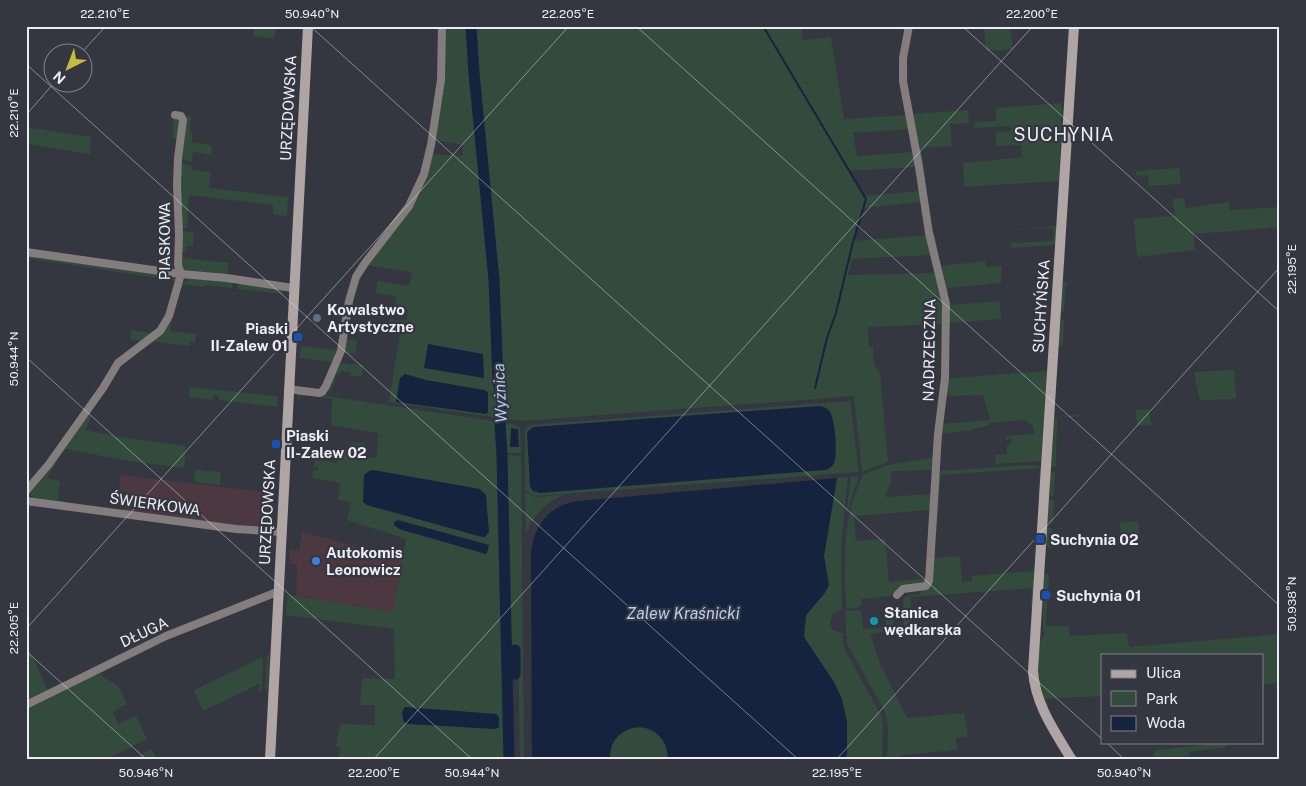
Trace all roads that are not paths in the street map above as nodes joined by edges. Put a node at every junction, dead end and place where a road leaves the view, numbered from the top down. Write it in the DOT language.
graph roads {
  1 [pos="308,26"];
  2 [pos="442,26"];
  3 [pos="909,26"];
  4 [pos="1074,26"];
  5 [pos="178,116"];
  6 [pos="26,252"];
  7 [pos="180,274"];
  8 [pos="293,288"];
  9 [pos="288,389"];
  10 [pos="26,491"];
  11 [pos="26,501"];
  12 [pos="281,532"];
  13 [pos="278,592"];
  14 [pos="897,594"];
  15 [pos="26,705"];
  16 [pos="270,760"];
  17 [pos="1072,760"];
  1 -- 8 [label="street, URZĘDOWSKA"];
  2 -- 9 [label="street"];
  3 -- 14 [label="street, NADRZECZNA"];
  4 -- 17 [label="street, SUCHYŃSKA"];
  5 -- 7 [label="street, PIASKOWA"];
  6 -- 7 [label="street"];
  7 -- 8 [label="street"];
  7 -- 10 [label="street, PIASKOWA"];
  8 -- 9 [label="street, URZĘDOWSKA"];
  9 -- 12 [label="street, URZĘDOWSKA"];
  11 -- 12 [label="street, ŚWIERKOWA"];
  12 -- 13 [label="street, URZĘDOWSKA"];
  13 -- 15 [label="street, DŁUGA"];
  13 -- 16 [label="street, URZĘDOWSKA"];
}
